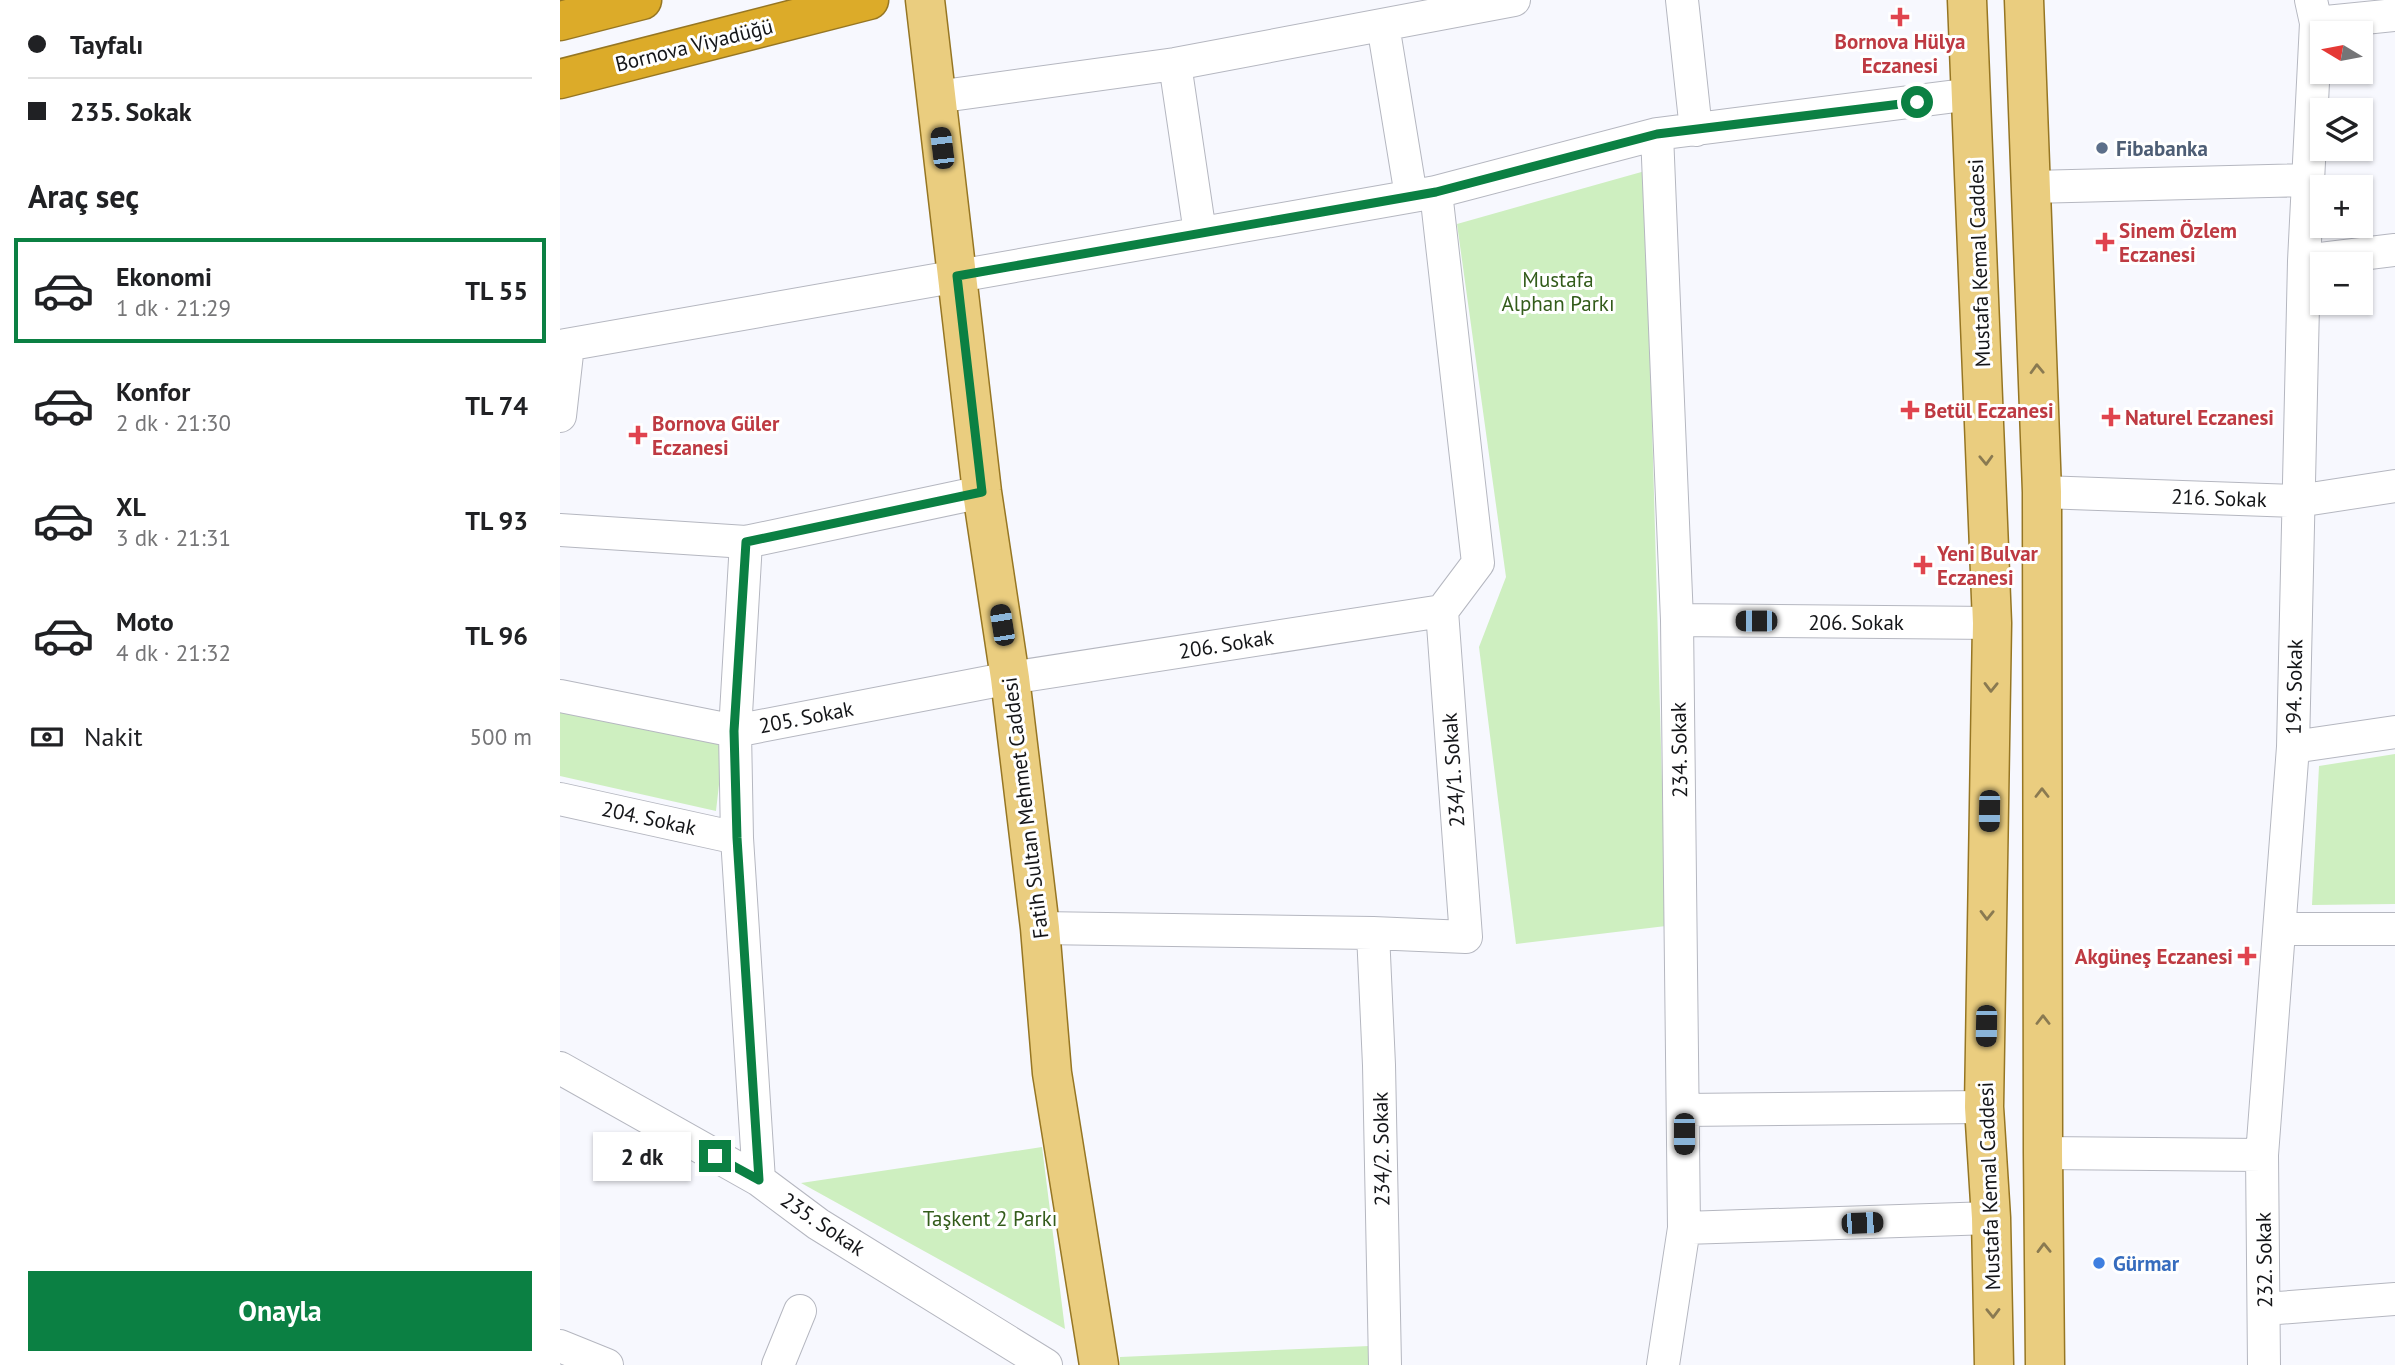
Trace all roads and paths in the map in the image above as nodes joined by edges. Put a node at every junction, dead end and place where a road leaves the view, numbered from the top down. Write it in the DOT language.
graph roads {
  1 [pos="642,0"];
  2 [pos="869,0"];
  3 [pos="925,0"];
  4 [pos="1514,0"];
  5 [pos="1682,0"];
  6 [pos="1967,0"];
  7 [pos="2024,0"];
  8 [pos="2313,12"];
  9 [pos="2395,15"];
  10 [pos="563,20"];
  11 [pos="1383,24"];
  12 [pos="1175,64"];
  13 [pos="560,79"];
  14 [pos="1972,94"];
  15 [pos="936,97"];
  16 [pos="1696,130"];
  17 [pos="1657,134"];
  18 [pos="2308,180"];
  19 [pos="2030,187"];
  20 [pos="1424,194"];
  21 [pos="1200,233"];
  22 [pos="2395,250"];
  23 [pos="2304,261"];
  24 [pos="957,276"];
  25 [pos="564,346"];
  26 [pos="560,416"];
  27 [pos="2395,486"];
  28 [pos="982,492"];
  29 [pos="2042,492"];
  30 [pos="2298,501"];
  31 [pos="560,530"];
  32 [pos="746,542"];
  33 [pos="1442,611"];
  34 [pos="1677,620"];
  35 [pos="1993,623"];
  36 [pos="1010,678"];
  37 [pos="560,696"];
  38 [pos="734,731"];
  39 [pos="2395,732"];
  40 [pos="2293,747"];
  41 [pos="560,799"];
  42 [pos="737,838"];
  43 [pos="1040,928"];
  44 [pos="2280,929"];
  45 [pos="2395,929"];
  46 [pos="1373,933"];
  47 [pos="560,1068"];
  48 [pos="1984,1107"];
  49 [pos="1684,1110"];
  50 [pos="2043,1153"];
  51 [pos="2262,1155"];
  52 [pos="759,1180"];
  53 [pos="1991,1218"];
  54 [pos="1684,1228"];
  55 [pos="2395,1299"];
  56 [pos="2264,1309"];
  57 [pos="800,1311"];
  58 [pos="560,1346"];
  59 [pos="607,1365"];
  60 [pos="779,1365"];
  61 [pos="1046,1365"];
  62 [pos="1099,1365"];
  63 [pos="1385,1365"];
  64 [pos="1663,1365"];
  65 [pos="1994,1365"];
  66 [pos="2045,1365"];
  67 [pos="2264,1365"];
  1 -- 10 [label="highway"];
  2 -- 13 [label="highway, Bornova Viyadüğü"];
  3 -- 15 [label="main road, Fatih Sultan Mehmet Caddesi"];
  4 -- 11 [label="street"];
  5 -- 16 [label="street"];
  6 -- 14 [label="main road, Mustafa Kemal Caddesi"];
  7 -- 19 [label="main road"];
  8 -- 9 [label="street"];
  8 -- 18 [label="street, 194. Sokak"];
  11 -- 12 [label="street"];
  11 -- 20 [label="street"];
  12 -- 15 [label="street"];
  12 -- 21 [label="street"];
  14 -- 16 [label="street"];
  14 -- 35 [label="main road, Mustafa Kemal Caddesi, one-way"];
  15 -- 24 [label="main road, Fatih Sultan Mehmet Caddesi"];
  16 -- 17 [label="street"];
  17 -- 20 [label="street"];
  17 -- 34 [label="street, 234. Sokak"];
  18 -- 19 [label="street"];
  18 -- 23 [label="street, 194. Sokak"];
  29 -- 19 [label="main road, one-way"];
  20 -- 21 [label="street"];
  20 -- 33 [label="street"];
  21 -- 24 [label="street"];
  22 -- 23 [label="street"];
  23 -- 30 [label="street, 194. Sokak"];
  24 -- 25 [label="street"];
  24 -- 28 [label="main road, Fatih Sultan Mehmet Caddesi"];
  25 -- 26 [label="street"];
  27 -- 30 [label="street, 216. Sokak"];
  28 -- 32 [label="street"];
  28 -- 36 [label="main road, Fatih Sultan Mehmet Caddesi"];
  29 -- 30 [label="street, 216. Sokak"];
  50 -- 29 [label="main road, one-way"];
  30 -- 40 [label="street, 194. Sokak"];
  31 -- 32 [label="street"];
  32 -- 38 [label="street"];
  33 -- 36 [label="street, 206. Sokak"];
  33 -- 46 [label="street, 234/1. Sokak"];
  34 -- 35 [label="street, 206. Sokak"];
  34 -- 49 [label="street, 234. Sokak"];
  35 -- 48 [label="main road, Mustafa Kemal Caddesi, one-way"];
  36 -- 38 [label="street, 205. Sokak"];
  36 -- 43 [label="main road, Fatih Sultan Mehmet Caddesi"];
  37 -- 38 [label="street, 205. Sokak"];
  38 -- 42 [label="street"];
  39 -- 40 [label="street"];
  40 -- 44 [label="street, 194. Sokak"];
  41 -- 42 [label="street, 204. Sokak"];
  42 -- 52 [label="street"];
  43 -- 46 [label="street, 234/1. Sokak"];
  43 -- 62 [label="main road, Fatih Sultan Mehmet Caddesi"];
  44 -- 45 [label="street"];
  44 -- 51 [label="street, 194. Sokak"];
  46 -- 63 [label="street, 234/2. Sokak"];
  47 -- 52 [label="street, 235. Sokak"];
  48 -- 49 [label="street"];
  48 -- 53 [label="main road, Mustafa Kemal Caddesi"];
  49 -- 54 [label="street, 234. Sokak"];
  50 -- 51 [label="street"];
  66 -- 50 [label="main road, one-way"];
  51 -- 56 [label="street, 232. Sokak"];
  52 -- 61 [label="street, 235. Sokak"];
  53 -- 54 [label="street"];
  53 -- 65 [label="main road, Mustafa Kemal Caddesi, one-way"];
  54 -- 64 [label="street, 234. Sokak"];
  55 -- 56 [label="street"];
  56 -- 67 [label="street, 232. Sokak"];
  57 -- 60 [label="street"];
  58 -- 59 [label="street"];
}
